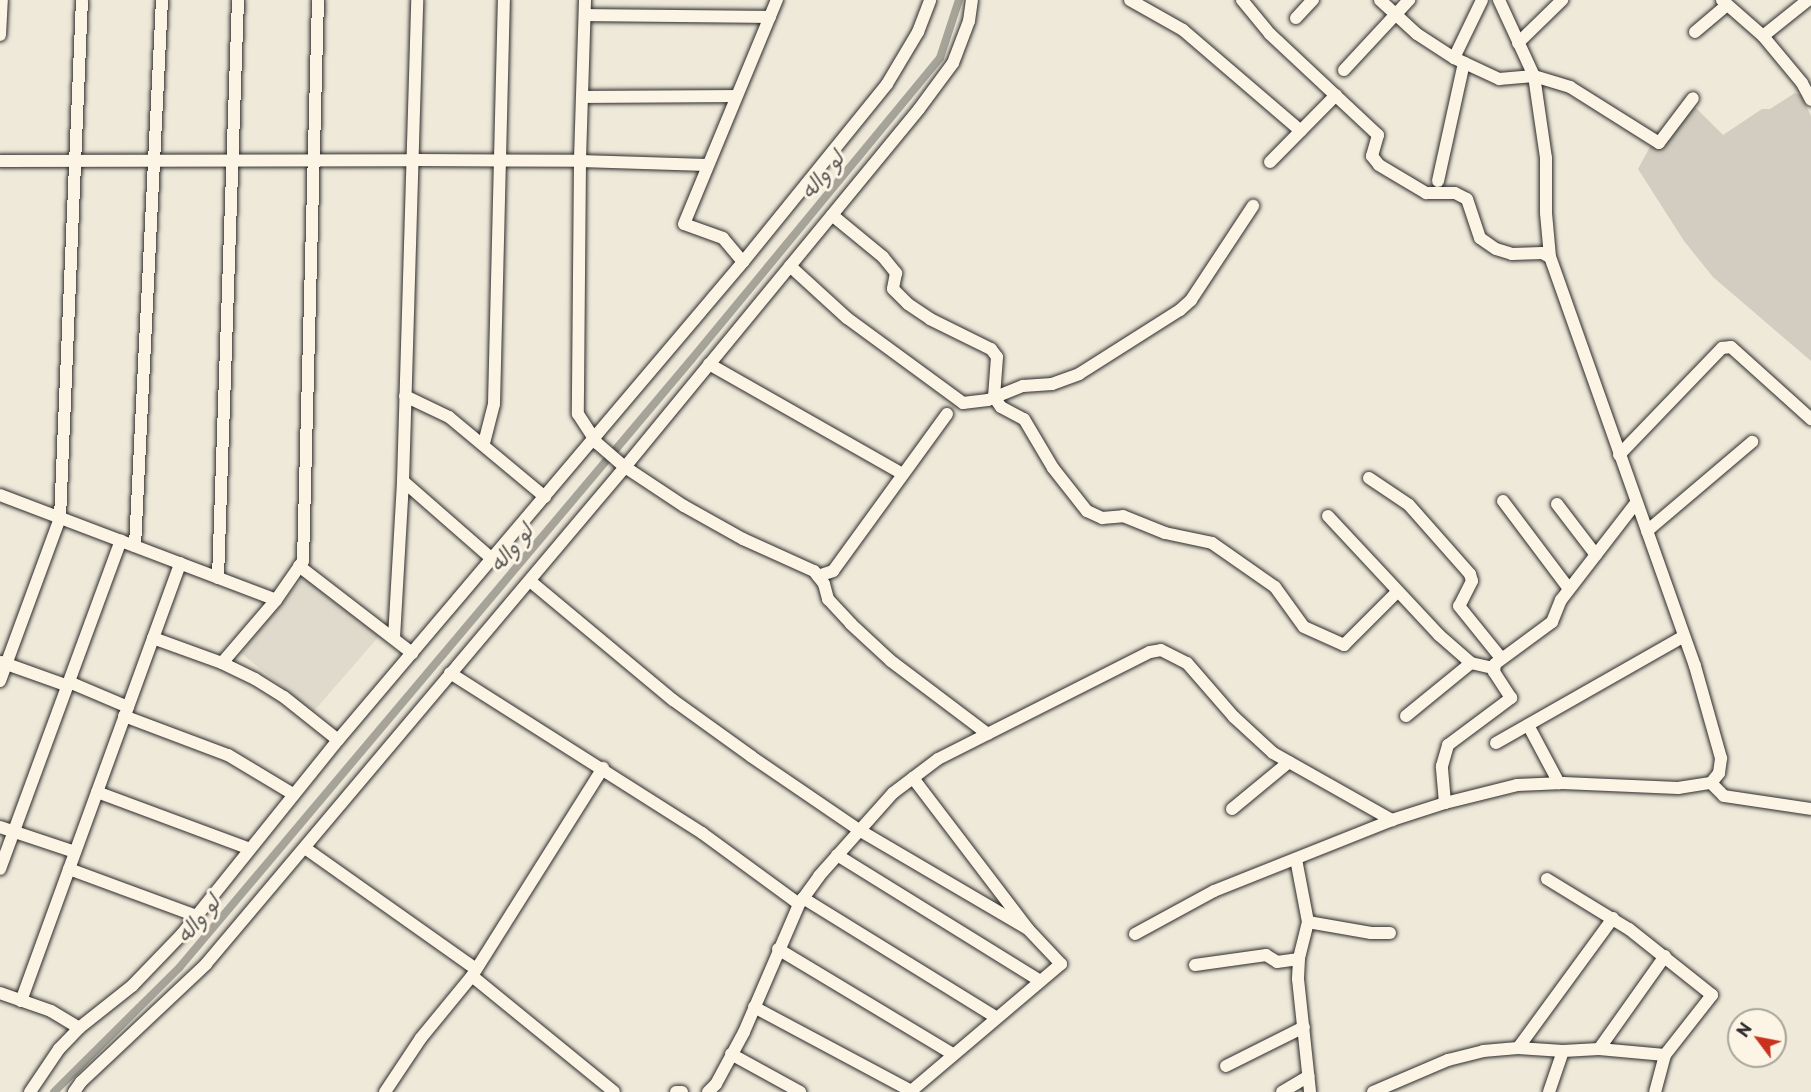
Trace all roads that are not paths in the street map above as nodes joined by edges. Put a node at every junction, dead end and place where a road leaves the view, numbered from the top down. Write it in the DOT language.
graph roads {
  1 [pos="2,0"];
  2 [pos="82,0"];
  3 [pos="162,0"];
  4 [pos="238,0"];
  5 [pos="318,0"];
  6 [pos="417,0"];
  7 [pos="504,0"];
  8 [pos="585,0"];
  9 [pos="777,0"];
  10 [pos="930,0"];
  11 [pos="972,0"];
  12 [pos="1130,0"];
  13 [pos="1242,0"];
  14 [pos="1313,0"];
  15 [pos="1380,0"];
  16 [pos="1409,0"];
  17 [pos="1482,0"];
  18 [pos="1499,0"];
  19 [pos="1562,0"];
  20 [pos="1808,0"];
  21 [pos="1725,2"];
  22 [pos="1396,14"];
  23 [pos="585,15"];
  24 [pos="770,17"];
  25 [pos="1296,18"];
  26 [pos="1695,32"];
  27 [pos="0,35"];
  28 [pos="1763,36"];
  29 [pos="1518,43"];
  30 [pos="1459,61"];
  31 [pos="1344,70"];
  32 [pos="1534,76"];
  33 [pos="1336,95"];
  34 [pos="736,96"];
  35 [pos="583,97"];
  36 [pos="1693,98"];
  37 [pos="1811,100"];
  38 [pos="1301,131"];
  39 [pos="75,159"];
  40 [pos="412,159"];
  41 [pos="314,160"];
  42 [pos="501,160"];
  43 [pos="0,161"];
  44 [pos="154,161"];
  45 [pos="232,161"];
  46 [pos="580,161"];
  47 [pos="1270,162"];
  48 [pos="707,165"];
  49 [pos="1438,181"];
  50 [pos="1253,206"];
  51 [pos="832,215"];
  52 [pos="1550,257"];
  53 [pos="743,262"];
  54 [pos="790,266"];
  55 [pos="709,364"];
  56 [pos="405,396"];
  57 [pos="994,398"];
  58 [pos="947,414"];
  59 [pos="1811,419"];
  60 [pos="595,441"];
  61 [pos="1752,442"];
  62 [pos="484,443"];
  63 [pos="1619,455"];
  64 [pos="622,464"];
  65 [pos="903,474"];
  66 [pos="1370,478"];
  67 [pos="403,481"];
  68 [pos="0,495"];
  69 [pos="545,497"];
  70 [pos="1503,501"];
  71 [pos="1636,503"];
  72 [pos="1557,504"];
  73 [pos="1328,516"];
  74 [pos="60,518"];
  75 [pos="1647,531"];
  76 [pos="121,541"];
  77 [pos="135,546"];
  78 [pos="1596,555"];
  79 [pos="491,558"];
  80 [pos="180,563"];
  81 [pos="299,566"];
  82 [pos="818,576"];
  83 [pos="218,578"];
  84 [pos="530,580"];
  85 [pos="1569,589"];
  86 [pos="1397,592"];
  87 [pos="276,600"];
  88 [pos="1684,636"];
  89 [pos="153,638"];
  90 [pos="394,638"];
  91 [pos="411,653"];
  92 [pos="1501,658"];
  93 [pos="3,663"];
  94 [pos="222,663"];
  95 [pos="1471,663"];
  96 [pos="1493,668"];
  97 [pos="450,673"];
  98 [pos="0,681"];
  99 [pos="68,684"];
  100 [pos="126,711"];
  101 [pos="1406,716"];
  102 [pos="1528,725"];
  103 [pos="988,734"];
  104 [pos="338,740"];
  105 [pos="1496,743"];
  106 [pos="1289,762"];
  107 [pos="603,768"];
  108 [pos="913,778"];
  109 [pos="1559,783"];
  110 [pos="1711,783"];
  111 [pos="97,792"];
  112 [pos="293,794"];
  113 [pos="1445,803"];
  114 [pos="1232,809"];
  115 [pos="1811,809"];
  116 [pos="1392,820"];
  117 [pos="0,827"];
  118 [pos="859,830"];
  119 [pos="14,832"];
  120 [pos="305,848"];
  121 [pos="250,849"];
  122 [pos="75,852"];
  123 [pos="837,855"];
  124 [pos="1296,859"];
  125 [pos="0,869"];
  126 [pos="69,869"];
  127 [pos="1547,879"];
  128 [pos="801,901"];
  129 [pos="196,916"];
  130 [pos="1613,918"];
  131 [pos="1308,922"];
  132 [pos="1028,929"];
  133 [pos="1390,933"];
  134 [pos="1135,934"];
  135 [pos="778,949"];
  136 [pos="1665,956"];
  137 [pos="1299,959"];
  138 [pos="1195,965"];
  139 [pos="474,973"];
  140 [pos="1040,981"];
  141 [pos="0,993"];
  142 [pos="21,1001"];
  143 [pos="754,1007"];
  144 [pos="996,1017"];
  145 [pos="1304,1027"];
  146 [pos="79,1028"];
  147 [pos="1518,1048"];
  148 [pos="1599,1049"];
  149 [pos="1563,1051"];
  150 [pos="731,1054"];
  151 [pos="953,1054"];
  152 [pos="1665,1055"];
  153 [pos="1226,1066"];
  154 [pos="1309,1076"];
  155 [pos="910,1091"];
  156 [pos="30,1092"];
  157 [pos="74,1092"];
  158 [pos="385,1092"];
  159 [pos="614,1092"];
  160 [pos="676,1092"];
  161 [pos="682,1092"];
  162 [pos="708,1092"];
  163 [pos="800,1092"];
  164 [pos="1282,1092"];
  165 [pos="1310,1092"];
  166 [pos="1373,1092"];
  167 [pos="1549,1092"];
  168 [pos="1655,1092"];
  1 -- 27 [label="street"];
  2 -- 39 [label="street"];
  3 -- 44 [label="street"];
  4 -- 45 [label="street"];
  5 -- 41 [label="street"];
  6 -- 40 [label="street"];
  7 -- 42 [label="street"];
  8 -- 23 [label="street"];
  9 -- 24 [label="street"];
  10 -- 53 [label="street"];
  11 -- 51 [label="street"];
  12 -- 38 [label="street"];
  13 -- 33 [label="street"];
  14 -- 25 [label="street"];
  15 -- 22 [label="street"];
  16 -- 22 [label="street"];
  17 -- 30 [label="street"];
  18 -- 29 [label="street"];
  19 -- 29 [label="street"];
  20 -- 28 [label="street"];
  21 -- 26 [label="street"];
  21 -- 28 [label="street"];
  22 -- 30 [label="street"];
  22 -- 31 [label="street"];
  23 -- 24 [label="street"];
  23 -- 35 [label="street"];
  24 -- 34 [label="street"];
  28 -- 37 [label="street"];
  29 -- 32 [label="street"];
  30 -- 32 [label="street"];
  30 -- 49 [label="street"];
  32 -- 36 [label="street"];
  32 -- 52 [label="street"];
  33 -- 38 [label="street"];
  33 -- 52 [label="street"];
  34 -- 35 [label="street"];
  34 -- 48 [label="street"];
  35 -- 46 [label="street"];
  38 -- 47 [label="street"];
  39 -- 43 [label="street"];
  39 -- 44 [label="street"];
  39 -- 74 [label="street"];
  40 -- 41 [label="street"];
  40 -- 42 [label="street"];
  40 -- 56 [label="street"];
  41 -- 45 [label="street"];
  41 -- 81 [label="street"];
  42 -- 46 [label="street"];
  42 -- 62 [label="street"];
  44 -- 45 [label="street"];
  44 -- 77 [label="street"];
  45 -- 83 [label="street"];
  46 -- 48 [label="street"];
  46 -- 60 [label="street"];
  48 -- 53 [label="street"];
  50 -- 57 [label="street"];
  51 -- 54 [label="street"];
  51 -- 57 [label="street"];
  52 -- 63 [label="street"];
  53 -- 60 [label="street"];
  54 -- 55 [label="street"];
  54 -- 57 [label="street"];
  55 -- 64 [label="street"];
  55 -- 65 [label="street"];
  56 -- 62 [label="street"];
  56 -- 67 [label="street"];
  57 -- 86 [label="street"];
  58 -- 65 [label="street"];
  59 -- 63 [label="street"];
  60 -- 64 [label="street"];
  60 -- 69 [label="street"];
  61 -- 75 [label="street"];
  62 -- 69 [label="street"];
  63 -- 71 [label="street"];
  64 -- 82 [label="street"];
  64 -- 84 [label="street"];
  65 -- 82 [label="street"];
  66 -- 92 [label="street"];
  67 -- 79 [label="street"];
  67 -- 90 [label="street"];
  68 -- 74 [label="street"];
  69 -- 79 [label="street"];
  70 -- 85 [label="street"];
  71 -- 75 [label="street"];
  71 -- 78 [label="street"];
  72 -- 78 [label="street"];
  73 -- 86 [label="street"];
  74 -- 76 [label="street"];
  74 -- 93 [label="street"];
  75 -- 88 [label="street"];
  76 -- 77 [label="street"];
  76 -- 99 [label="street"];
  77 -- 80 [label="street"];
  78 -- 85 [label="street"];
  79 -- 91 [label="street"];
  80 -- 83 [label="street"];
  80 -- 89 [label="street"];
  81 -- 87 [label="street"];
  81 -- 90 [label="street"];
  82 -- 103 [label="street"];
  83 -- 87 [label="street"];
  84 -- 97 [label="street"];
  84 -- 118 [label="street"];
  85 -- 92 [label="street"];
  86 -- 95 [label="street"];
  87 -- 94 [label="street"];
  88 -- 102 [label="street"];
  88 -- 110 [label="street"];
  89 -- 94 [label="street"];
  89 -- 100 [label="street"];
  90 -- 91 [label="street"];
  91 -- 104 [label="street"];
  92 -- 96 [label="street"];
  93 -- 98 [label="street"];
  93 -- 99 [label="street"];
  94 -- 104 [label="street"];
  95 -- 96 [label="street"];
  95 -- 101 [label="street"];
  96 -- 113 [label="street"];
  97 -- 107 [label="street"];
  97 -- 120 [label="street"];
  99 -- 100 [label="street"];
  99 -- 119 [label="street"];
  100 -- 111 [label="street"];
  100 -- 112 [label="street"];
  102 -- 105 [label="street"];
  102 -- 109 [label="street"];
  103 -- 106 [label="street"];
  103 -- 108 [label="street"];
  104 -- 112 [label="street"];
  106 -- 114 [label="street"];
  106 -- 116 [label="street"];
  107 -- 128 [label="street"];
  107 -- 139 [label="street"];
  108 -- 118 [label="street"];
  108 -- 132 [label="street"];
  109 -- 110 [label="street"];
  109 -- 113 [label="street"];
  110 -- 115 [label="street"];
  111 -- 121 [label="street"];
  111 -- 122 [label="street"];
  112 -- 121 [label="street"];
  113 -- 116 [label="street"];
  116 -- 124 [label="street"];
  117 -- 119 [label="street"];
  118 -- 123 [label="street"];
  118 -- 132 [label="street"];
  119 -- 122 [label="street"];
  119 -- 125 [label="street"];
  120 -- 139 [label="street"];
  120 -- 157 [label="street"];
  121 -- 129 [label="street"];
  122 -- 126 [label="street"];
  123 -- 128 [label="street"];
  123 -- 140 [label="street"];
  124 -- 131 [label="street"];
  124 -- 134 [label="street"];
  126 -- 129 [label="street"];
  126 -- 142 [label="street"];
  127 -- 130 [label="street"];
  128 -- 135 [label="street"];
  128 -- 144 [label="street"];
  129 -- 146 [label="street"];
  130 -- 136 [label="street"];
  130 -- 147 [label="street"];
  131 -- 133 [label="street"];
  131 -- 137 [label="street"];
  132 -- 140 [label="street"];
  135 -- 143 [label="street"];
  135 -- 151 [label="street"];
  136 -- 148 [label="street"];
  136 -- 152 [label="street"];
  137 -- 138 [label="street"];
  137 -- 145 [label="street"];
  139 -- 158 [label="street"];
  139 -- 159 [label="street"];
  140 -- 144 [label="street"];
  141 -- 142 [label="street"];
  142 -- 146 [label="street"];
  143 -- 150 [label="street"];
  143 -- 155 [label="street"];
  144 -- 151 [label="street"];
  145 -- 153 [label="street"];
  145 -- 154 [label="street"];
  146 -- 156 [label="street"];
  147 -- 149 [label="street"];
  147 -- 166 [label="street"];
  148 -- 149 [label="street"];
  148 -- 152 [label="street"];
  149 -- 167 [label="street"];
  150 -- 162 [label="street"];
  150 -- 163 [label="street"];
  151 -- 155 [label="street"];
  152 -- 168 [label="street"];
  154 -- 164 [label="street"];
  154 -- 165 [label="street"];
  160 -- 161 [label="street"];
}
